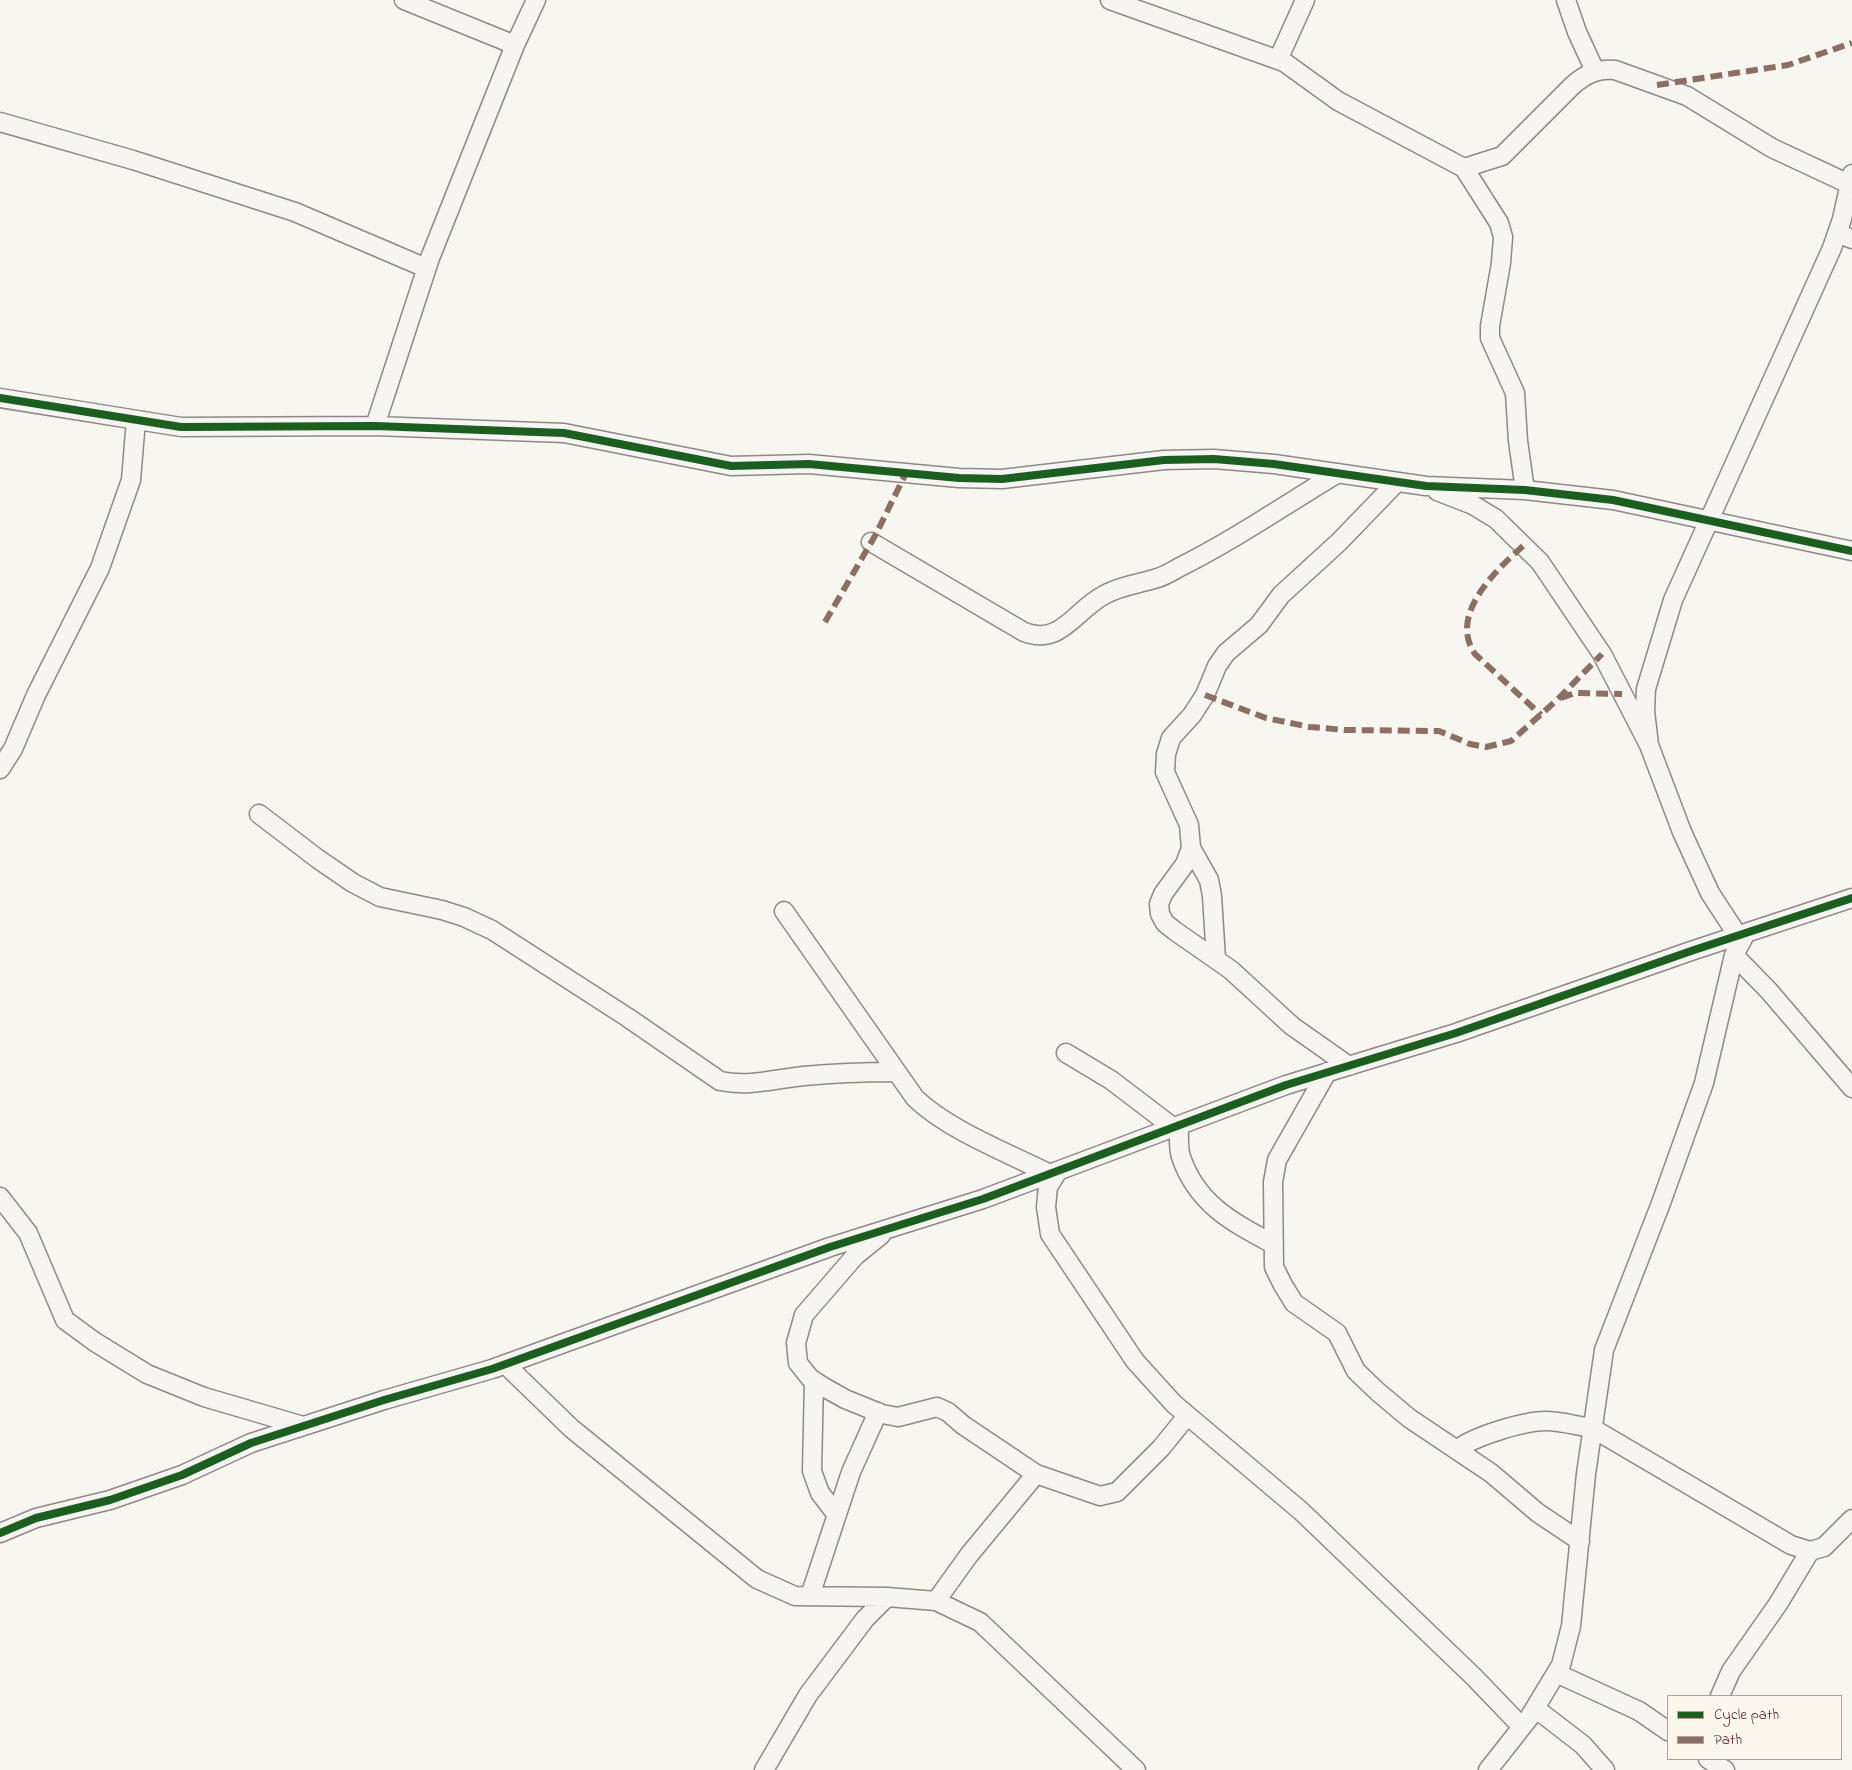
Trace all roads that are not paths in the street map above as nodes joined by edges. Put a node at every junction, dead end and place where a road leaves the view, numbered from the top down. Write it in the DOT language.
graph roads {
  1 [pos="404,0"];
  2 [pos="536,0"];
  3 [pos="1110,0"];
  4 [pos="1305,0"];
  5 [pos="1566,0"];
  6 [pos="515,45"];
  7 [pos="1278,60"];
  8 [pos="1595,71"];
  9 [pos="0,122"];
  10 [pos="1464,168"];
  11 [pos="1850,179"];
  12 [pos="1845,236"];
  13 [pos="426,268"];
  14 [pos="0,398"];
  15 [pos="136,420"];
  16 [pos="375,426"];
  17 [pos="1338,473"];
  18 [pos="1396,483"];
  19 [pos="1426,486"];
  20 [pos="1525,490"];
  21 [pos="1708,520"];
  22 [pos="871,542"];
  23 [pos="1852,551"];
  24 [pos="1649,745"];
  25 [pos="0,769"];
  26 [pos="259,814"];
  27 [pos="1191,848"];
  28 [pos="1852,898"];
  29 [pos="784,911"];
  30 [pos="1742,935"];
  31 [pos="1734,954"];
  32 [pos="1216,959"];
  33 [pos="1066,1053"];
  34 [pos="1349,1066"];
  35 [pos="896,1072"];
  36 [pos="1327,1072"];
  37 [pos="1852,1088"];
  38 [pos="1176,1127"];
  39 [pos="1054,1173"];
  40 [pos="0,1197"];
  41 [pos="890,1228"];
  42 [pos="1273,1244"];
  43 [pos="505,1364"];
  44 [pos="814,1381"];
  45 [pos="878,1412"];
  46 [pos="1188,1416"];
  47 [pos="303,1426"];
  48 [pos="1592,1428"];
  49 [pos="1458,1449"];
  50 [pos="1036,1474"];
  51 [pos="836,1515"];
  52 [pos="1852,1519"];
  53 [pos="0,1533"];
  54 [pos="1580,1541"];
  55 [pos="1810,1551"];
  56 [pos="810,1596"];
  57 [pos="887,1597"];
  58 [pos="936,1601"];
  59 [pos="1556,1673"];
  60 [pos="1720,1695"];
  61 [pos="1535,1708"];
  62 [pos="1522,1727"];
  63 [pos="1667,1731"];
  64 [pos="1710,1760"];
  65 [pos="764,1770"];
  66 [pos="1136,1770"];
  67 [pos="1488,1770"];
  68 [pos="1605,1770"];
  69 [pos="1725,1770"];
  1 -- 6 [label="street"];
  2 -- 6 [label="street"];
  3 -- 7 [label="street"];
  4 -- 7 [label="street"];
  5 -- 8 [label="street"];
  6 -- 13 [label="street"];
  7 -- 10 [label="street"];
  8 -- 10 [label="street"];
  8 -- 11 [label="street"];
  9 -- 13 [label="street"];
  10 -- 20 [label="street"];
  11 -- 12 [label="street"];
  12 -- 21 [label="street"];
  13 -- 16 [label="street"];
  14 -- 15 [label="street"];
  15 -- 16 [label="street"];
  15 -- 25 [label="street"];
  16 -- 17 [label="street"];
  17 -- 18 [label="street"];
  17 -- 22 [label="street"];
  18 -- 19 [label="street"];
  18 -- 27 [label="street"];
  19 -- 20 [label="street"];
  19 -- 24 [label="street"];
  20 -- 21 [label="street"];
  21 -- 23 [label="street"];
  21 -- 24 [label="street"];
  24 -- 30 [label="street"];
  26 -- 35 [label="street"];
  27 -- 32 [label="street"];
  27 -- 32 [label="street"];
  28 -- 30 [label="street"];
  29 -- 35 [label="street"];
  30 -- 31 [label="street"];
  30 -- 34 [label="street"];
  31 -- 37 [label="street"];
  31 -- 48 [label="street"];
  32 -- 34 [label="street"];
  33 -- 38 [label="street"];
  34 -- 36 [label="street"];
  35 -- 39 [label="street"];
  36 -- 38 [label="street"];
  36 -- 42 [label="street"];
  38 -- 39 [label="street"];
  38 -- 42 [label="street"];
  39 -- 41 [label="street"];
  39 -- 46 [label="street"];
  40 -- 47 [label="street"];
  41 -- 43 [label="street"];
  41 -- 44 [label="street"];
  42 -- 49 [label="street"];
  43 -- 47 [label="street"];
  43 -- 56 [label="street"];
  44 -- 45 [label="street"];
  44 -- 51 [label="street"];
  45 -- 50 [label="street"];
  45 -- 51 [label="street"];
  46 -- 50 [label="street"];
  46 -- 62 [label="street"];
  47 -- 53 [label="street"];
  48 -- 49 [label="street"];
  48 -- 54 [label="street"];
  48 -- 55 [label="street"];
  49 -- 54 [label="street"];
  50 -- 58 [label="street"];
  51 -- 56 [label="street"];
  52 -- 55 [label="street"];
  54 -- 59 [label="street"];
  55 -- 60 [label="street"];
  56 -- 57 [label="street"];
  57 -- 58 [label="street"];
  57 -- 65 [label="street"];
  58 -- 66 [label="street"];
  59 -- 61 [label="street"];
  59 -- 63 [label="street"];
  61 -- 62 [label="street"];
  61 -- 68 [label="street"];
  62 -- 67 [label="street"];
  64 -- 69 [label="street"];
}
